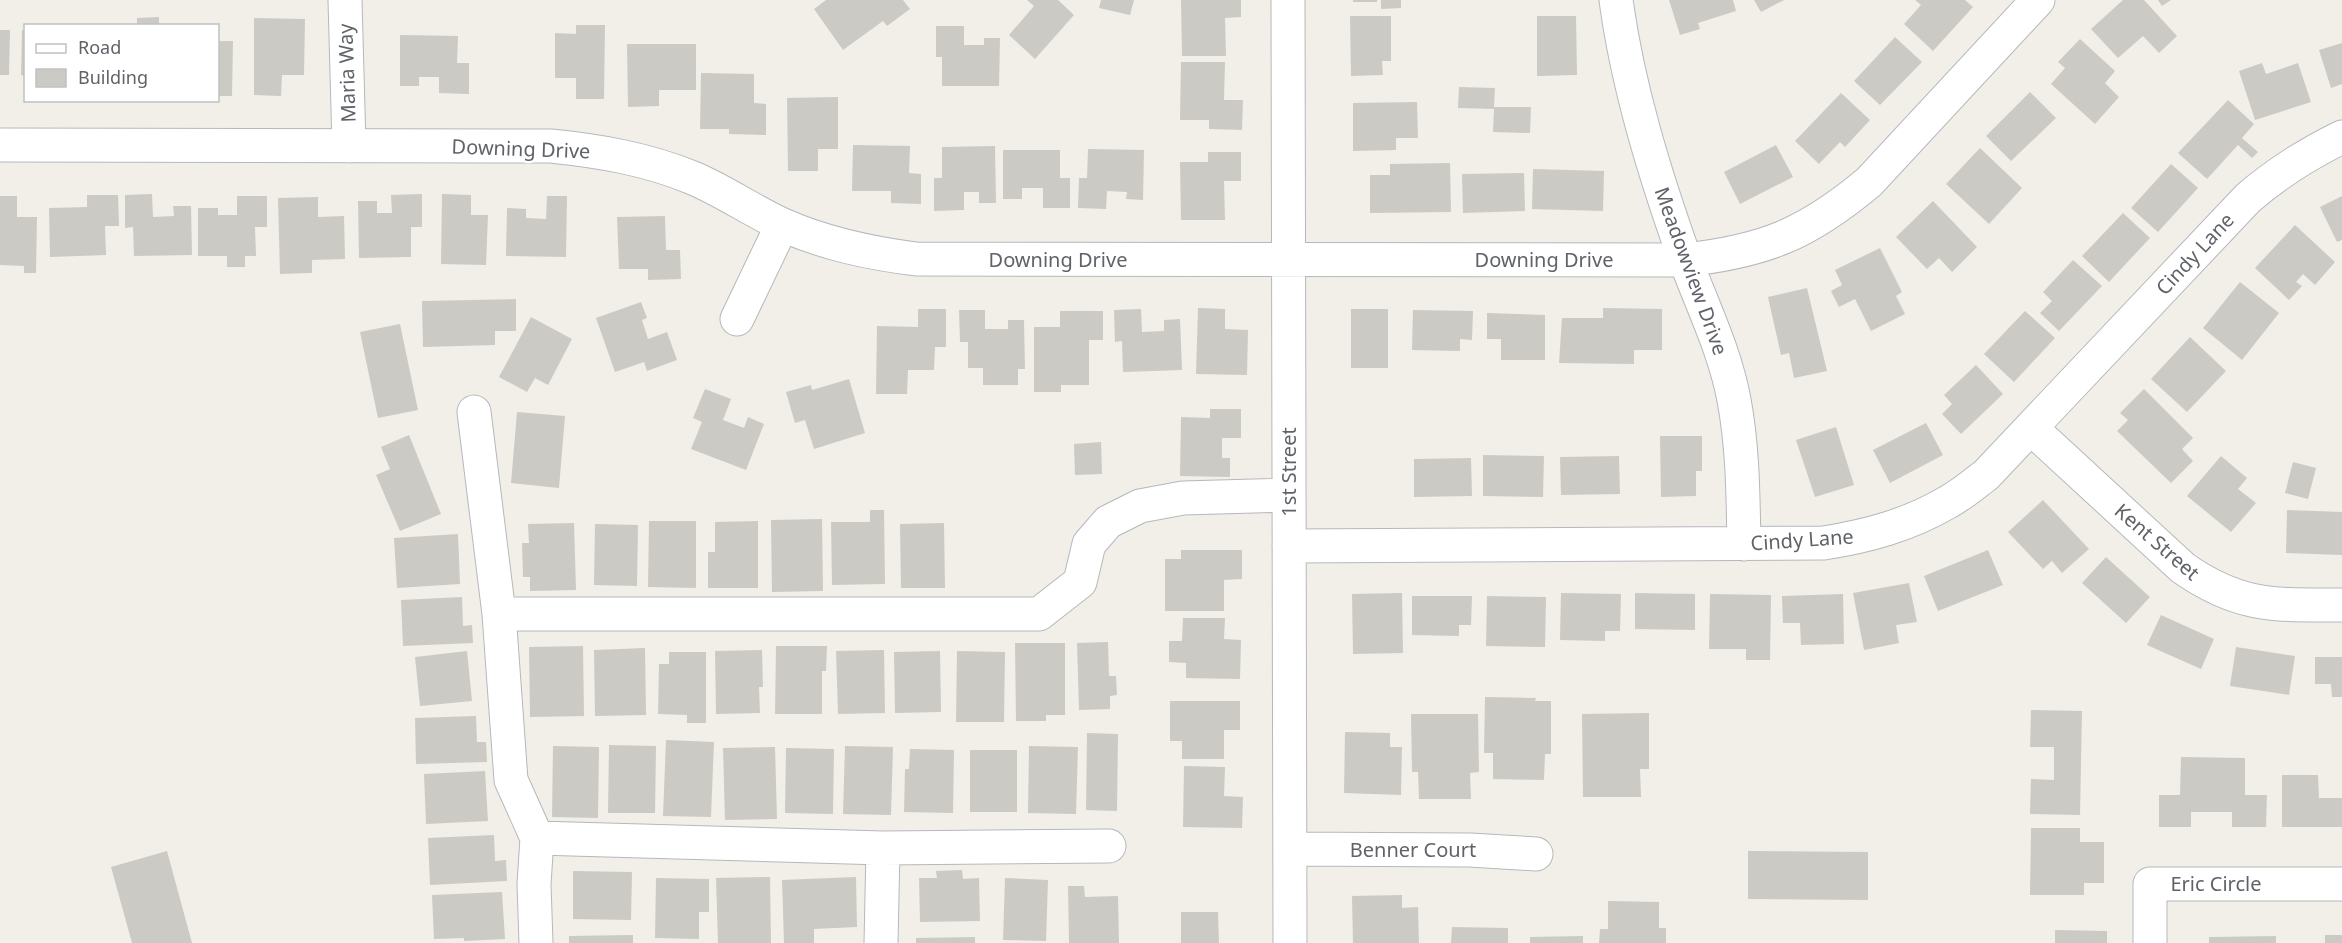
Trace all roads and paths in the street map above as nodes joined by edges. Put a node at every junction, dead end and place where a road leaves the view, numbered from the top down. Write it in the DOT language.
graph roads {
  1 [pos="345,0"];
  2 [pos="1288,0"];
  3 [pos="1617,0"];
  4 [pos="2038,0"];
  5 [pos="2342,137"];
  6 [pos="0,145"];
  7 [pos="349,146"];
  8 [pos="782,225"];
  9 [pos="1685,260"];
  10 [pos="1288,261"];
  11 [pos="737,319"];
  12 [pos="474,412"];
  13 [pos="2032,429"];
  14 [pos="1289,495"];
  15 [pos="1744,544"];
  16 [pos="1289,546"];
  17 [pos="2342,605"];
  18 [pos="499,614"];
  19 [pos="537,838"];
  20 [pos="1110,846"];
  21 [pos="883,848"];
  22 [pos="1290,849"];
  23 [pos="1536,854"];
  24 [pos="2342,884"];
  25 [pos="536,943"];
  26 [pos="881,943"];
  27 [pos="1290,943"];
  28 [pos="2150,943"];
  1 -- 7 [label="street, Maria Way"];
  2 -- 10 [label="street, 1st Street"];
  3 -- 9 [label="street, Meadowview Drive"];
  4 -- 9 [label="street, Downing Drive"];
  5 -- 13 [label="street, Cindy Lane"];
  6 -- 7 [label="street, Downing Drive"];
  7 -- 8 [label="street, Downing Drive"];
  8 -- 10 [label="street, Downing Drive"];
  8 -- 11 [label="street"];
  9 -- 10 [label="street, Downing Drive"];
  9 -- 15 [label="street, Meadowview Drive"];
  10 -- 14 [label="street, 1st Street"];
  12 -- 18 [label="street"];
  13 -- 15 [label="street, Cindy Lane"];
  13 -- 17 [label="street, Kent Street"];
  14 -- 16 [label="street, 1st Street"];
  14 -- 18 [label="street"];
  15 -- 16 [label="street, Cindy Lane"];
  16 -- 22 [label="street, 1st Street"];
  18 -- 19 [label="street"];
  19 -- 21 [label="street"];
  19 -- 25 [label="street"];
  20 -- 21 [label="street"];
  21 -- 26 [label="street"];
  22 -- 23 [label="street, Benner Court"];
  22 -- 27 [label="street, 1st Street"];
  24 -- 28 [label="street, Eric Circle"];
}
